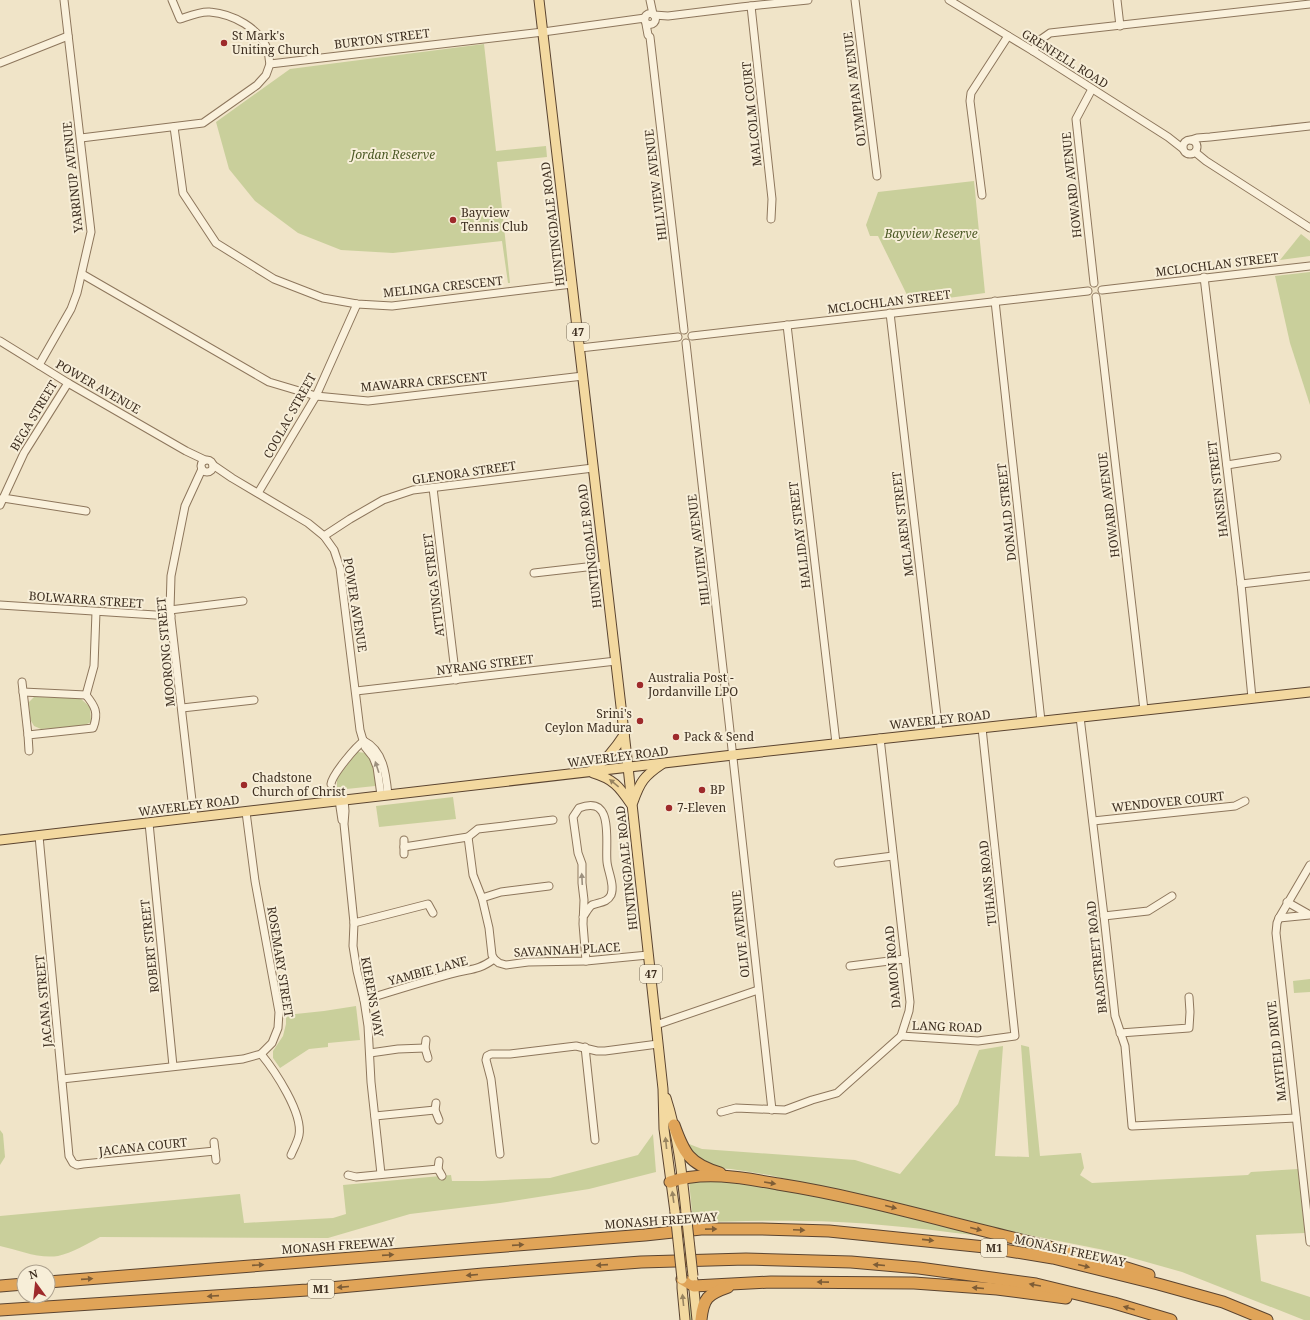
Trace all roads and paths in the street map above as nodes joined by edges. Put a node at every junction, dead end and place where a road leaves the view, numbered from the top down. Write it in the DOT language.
graph roads {
  1 [pos="64,0"];
  2 [pos="172,0"];
  3 [pos="539,0"];
  4 [pos="649,0"];
  5 [pos="808,0"];
  6 [pos="855,0"];
  7 [pos="949,0"];
  8 [pos="1117,0"];
  9 [pos="741,3"];
  10 [pos="1310,4"];
  11 [pos="751,6"];
  12 [pos="650,19"];
  13 [pos="1120,26"];
  14 [pos="543,32"];
  15 [pos="68,36"];
  16 [pos="1008,36"];
  17 [pos="1033,51"];
  18 [pos="0,63"];
  19 [pos="270,64"];
  20 [pos="1092,89"];
  21 [pos="1310,126"];
  22 [pos="174,127"];
  23 [pos="1210,137"];
  24 [pos="81,138"];
  25 [pos="1186,143"];
  26 [pos="1196,149"];
  27 [pos="877,176"];
  28 [pos="982,195"];
  29 [pos="771,219"];
  30 [pos="1310,228"];
  31 [pos="1310,266"];
  32 [pos="82,274"];
  33 [pos="1204,277"];
  34 [pos="1094,283"];
  35 [pos="572,284"];
  36 [pos="1102,290"];
  37 [pos="1088,291"];
  38 [pos="1096,297"];
  39 [pos="995,301"];
  40 [pos="357,304"];
  41 [pos="890,313"];
  42 [pos="787,325"];
  43 [pos="684,330"];
  44 [pos="692,336"];
  45 [pos="678,337"];
  46 [pos="0,341"];
  47 [pos="686,343"];
  48 [pos="580,348"];
  49 [pos="39,364"];
  50 [pos="583,376"];
  51 [pos="68,383"];
  52 [pos="316,396"];
  53 [pos="1277,457"];
  54 [pos="1227,465"];
  55 [pos="207,467"];
  56 [pos="593,468"];
  57 [pos="433,488"];
  58 [pos="258,492"];
  59 [pos="1,502"];
  60 [pos="86,512"];
  61 [pos="324,536"];
  62 [pos="604,565"];
  63 [pos="534,573"];
  64 [pos="1310,576"];
  65 [pos="1241,584"];
  66 [pos="243,601"];
  67 [pos="0,605"];
  68 [pos="96,612"];
  69 [pos="171,613"];
  70 [pos="616,661"];
  71 [pos="456,680"];
  72 [pos="22,682"];
  73 [pos="356,691"];
  74 [pos="23,692"];
  75 [pos="1310,692"];
  76 [pos="86,694"];
  77 [pos="1252,698"];
  78 [pos="254,700"];
  79 [pos="182,708"];
  80 [pos="1144,710"];
  81 [pos="1080,717"];
  82 [pos="1042,721"];
  83 [pos="982,728"];
  84 [pos="939,733"];
  85 [pos="28,735"];
  86 [pos="624,735"];
  87 [pos="880,738"];
  88 [pos="364,741"];
  89 [pos="836,743"];
  90 [pos="29,750"];
  91 [pos="733,754"];
  92 [pos="663,764"];
  93 [pos="628,767"];
  94 [pos="589,772"];
  95 [pos="331,784"];
  96 [pos="385,795"];
  97 [pos="341,800"];
  98 [pos="1245,801"];
  99 [pos="632,805"];
  100 [pos="246,812"];
  101 [pos="194,818"];
  102 [pos="553,819"];
  103 [pos="1093,822"];
  104 [pos="149,823"];
  105 [pos="39,836"];
  106 [pos="468,837"];
  107 [pos="0,840"];
  108 [pos="404,847"];
  109 [pos="892,856"];
  110 [pos="838,863"];
  111 [pos="1310,865"];
  112 [pos="549,886"];
  113 [pos="1172,896"];
  114 [pos="482,898"];
  115 [pos="1288,902"];
  116 [pos="433,913"];
  117 [pos="1104,916"];
  118 [pos="583,917"];
  119 [pos="1279,918"];
  120 [pos="354,923"];
  121 [pos="648,955"];
  122 [pos="494,959"];
  123 [pos="905,959"];
  124 [pos="586,961"];
  125 [pos="850,966"];
  126 [pos="758,990"];
  127 [pos="1189,997"];
  128 [pos="364,1000"];
  129 [pos="656,1025"];
  130 [pos="1120,1033"];
  131 [pos="901,1036"];
  132 [pos="1015,1036"];
  133 [pos="658,1044"];
  134 [pos="585,1047"];
  135 [pos="370,1053"];
  136 [pos="261,1054"];
  137 [pos="428,1058"];
  138 [pos="173,1066"];
  139 [pos="62,1079"];
  140 [pos="663,1089"];
  141 [pos="772,1110"];
  142 [pos="721,1112"];
  143 [pos="375,1116"];
  144 [pos="1296,1118"];
  145 [pos="439,1120"];
  146 [pos="674,1125"];
  147 [pos="595,1140"];
  148 [pos="214,1142"];
  149 [pos="215,1151"];
  150 [pos="500,1154"];
  151 [pos="291,1155"];
  152 [pos="216,1160"];
  153 [pos="73,1163"];
  154 [pos="381,1174"];
  155 [pos="348,1175"];
  156 [pos="442,1176"];
  157 [pos="732,1177"];
  158 [pos="682,1178"];
  159 [pos="670,1182"];
  160 [pos="1310,1242"];
  161 [pos="56,1281"];
  162 [pos="690,1281"];
  163 [pos="736,1283"];
  164 [pos="16,1285"];
  165 [pos="0,1286"];
  166 [pos="1223,1302"];
  167 [pos="1114,1303"];
  168 [pos="0,1310"];
  169 [pos="685,1320"];
  170 [pos="696,1320"];
  171 [pos="701,1320"];
  172 [pos="1171,1320"];
  173 [pos="1267,1320"];
  1 -- 15 [label="street, YARRINUP AVENUE"];
  2 -- 19 [label="street"];
  3 -- 14 [label="main road, HUNTINGDALE ROAD / 47"];
  4 -- 12 [label="street, HILLVIEW AVENUE"];
  5 -- 11 [label="street, BURTON STREET"];
  6 -- 27 [label="street, OLYMPIAN AVENUE"];
  7 -- 16 [label="street, GRENFELL ROAD"];
  8 -- 13 [label="street"];
  9 -- 11 [label="street, BURTON STREET"];
  9 -- 12 [label="street, BURTON STREET"];
  10 -- 13 [label="street"];
  11 -- 29 [label="street, MALCOLM COURT"];
  12 -- 14 [label="street, BURTON STREET"];
  12 -- 43 [label="street, HILLVIEW AVENUE"];
  13 -- 17 [label="street"];
  14 -- 19 [label="street, BURTON STREET"];
  14 -- 35 [label="main road, HUNTINGDALE ROAD / 47"];
  15 -- 18 [label="street"];
  15 -- 24 [label="street, YARRINUP AVENUE"];
  16 -- 17 [label="street, GRENFELL ROAD"];
  16 -- 28 [label="street"];
  17 -- 20 [label="street, GRENFELL ROAD"];
  19 -- 22 [label="street"];
  20 -- 25 [label="street, GRENFELL ROAD"];
  20 -- 34 [label="street, HOWARD AVENUE"];
  21 -- 23 [label="street"];
  22 -- 24 [label="street"];
  22 -- 40 [label="street, MELINGA CRESCENT"];
  23 -- 25 [label="street"];
  23 -- 26 [label="street"];
  24 -- 32 [label="street, YARRINUP AVENUE"];
  25 -- 26 [label="street"];
  25 -- 26 [label="street, GRENFELL ROAD"];
  26 -- 30 [label="street"];
  31 -- 33 [label="street, MCLOCHLAN STREET"];
  32 -- 49 [label="street, YARRINUP AVENUE"];
  32 -- 52 [label="street, MAWARRA CRESCENT"];
  33 -- 36 [label="street, MCLOCHLAN STREET"];
  33 -- 54 [label="street, HANSEN STREET"];
  34 -- 36 [label="street"];
  34 -- 37 [label="street"];
  35 -- 40 [label="street, MELINGA CRESCENT"];
  35 -- 48 [label="main road, HUNTINGDALE ROAD / 47"];
  36 -- 38 [label="street"];
  37 -- 38 [label="street"];
  37 -- 39 [label="street, MCLOCHLAN STREET"];
  38 -- 80 [label="street, HOWARD AVENUE"];
  39 -- 41 [label="street, MCLOCHLAN STREET"];
  39 -- 82 [label="street, DONALD STREET"];
  40 -- 52 [label="street, COOLAC STREET"];
  41 -- 42 [label="street, MCLOCHLAN STREET"];
  41 -- 84 [label="street, MCLAREN STREET"];
  42 -- 44 [label="street, MCLOCHLAN STREET"];
  42 -- 89 [label="street, HALLIDAY STREET"];
  43 -- 44 [label="street"];
  43 -- 45 [label="street"];
  44 -- 47 [label="street"];
  45 -- 47 [label="street"];
  45 -- 48 [label="street"];
  46 -- 49 [label="street, POWER AVENUE"];
  47 -- 91 [label="street, HILLVIEW AVENUE"];
  48 -- 50 [label="main road, HUNTINGDALE ROAD / 47"];
  49 -- 51 [label="street, POWER AVENUE"];
  50 -- 52 [label="street, MAWARRA CRESCENT"];
  50 -- 56 [label="main road, HUNTINGDALE ROAD / 47"];
  51 -- 55 [label="street, POWER AVENUE"];
  51 -- 59 [label="street, BEGA STREET"];
  52 -- 58 [label="street, COOLAC STREET"];
  53 -- 54 [label="street"];
  54 -- 65 [label="street, HANSEN STREET"];
  55 -- 58 [label="street, POWER AVENUE"];
  55 -- 69 [label="street, MOORONG STREET"];
  56 -- 57 [label="street, GLENORA STREET"];
  56 -- 62 [label="main road, HUNTINGDALE ROAD / 47"];
  57 -- 61 [label="street, GLENORA STREET"];
  57 -- 71 [label="street, ATTUNGA STREET"];
  58 -- 61 [label="street, POWER AVENUE"];
  59 -- 60 [label="street"];
  61 -- 73 [label="street, POWER AVENUE"];
  62 -- 63 [label="street"];
  62 -- 70 [label="main road, HUNTINGDALE ROAD / 47"];
  64 -- 65 [label="street"];
  65 -- 77 [label="street, HANSEN STREET"];
  66 -- 69 [label="street, BOLWARRA STREET"];
  67 -- 68 [label="street, BOLWARRA STREET"];
  68 -- 69 [label="street, BOLWARRA STREET"];
  68 -- 76 [label="street"];
  69 -- 79 [label="street, MOORONG STREET"];
  70 -- 71 [label="street, NYRANG STREET"];
  70 -- 86 [label="main road, HUNTINGDALE ROAD / 47"];
  71 -- 73 [label="street, NYRANG STREET"];
  72 -- 74 [label="street"];
  73 -- 88 [label="street, POWER AVENUE"];
  74 -- 76 [label="street"];
  74 -- 85 [label="street"];
  75 -- 77 [label="main road, WAVERLEY ROAD"];
  76 -- 85 [label="street"];
  77 -- 80 [label="main road, WAVERLEY ROAD"];
  78 -- 79 [label="street"];
  79 -- 101 [label="street, MOORONG STREET"];
  80 -- 81 [label="main road, WAVERLEY ROAD"];
  81 -- 82 [label="main road, WAVERLEY ROAD"];
  81 -- 103 [label="street, BRADSTREET ROAD"];
  82 -- 83 [label="main road, WAVERLEY ROAD"];
  83 -- 84 [label="main road, WAVERLEY ROAD"];
  83 -- 132 [label="street, TUHANS ROAD"];
  84 -- 87 [label="main road, WAVERLEY ROAD"];
  85 -- 90 [label="street"];
  86 -- 93 [label="main road, HUNTINGDALE ROAD / 47"];
  86 -- 94 [label="main road"];
  87 -- 89 [label="main road, WAVERLEY ROAD"];
  87 -- 109 [label="street, DAMON ROAD"];
  88 -- 95 [label="street"];
  88 -- 96 [label="street, POWER AVENUE"];
  89 -- 91 [label="main road, WAVERLEY ROAD"];
  91 -- 92 [label="main road, WAVERLEY ROAD"];
  91 -- 126 [label="street, OLIVE AVENUE"];
  92 -- 93 [label="main road, WAVERLEY ROAD"];
  92 -- 99 [label="main road"];
  93 -- 94 [label="main road, WAVERLEY ROAD"];
  93 -- 99 [label="main road, HUNTINGDALE ROAD / 47"];
  94 -- 96 [label="main road, WAVERLEY ROAD"];
  99 -- 94 [label="main road, one-way"];
  96 -- 97 [label="main road, WAVERLEY ROAD"];
  97 -- 100 [label="main road, WAVERLEY ROAD"];
  97 -- 120 [label="street, KIERENS WAY"];
  98 -- 103 [label="street, WENDOVER COURT"];
  99 -- 121 [label="main road, HUNTINGDALE ROAD / 47"];
  100 -- 101 [label="main road, WAVERLEY ROAD"];
  100 -- 136 [label="street, ROSEMARY STREET"];
  101 -- 104 [label="main road, WAVERLEY ROAD"];
  102 -- 106 [label="street"];
  103 -- 117 [label="street, BRADSTREET ROAD"];
  104 -- 105 [label="main road, WAVERLEY ROAD"];
  104 -- 138 [label="street, ROBERT STREET"];
  105 -- 107 [label="main road, WAVERLEY ROAD"];
  105 -- 139 [label="street, JACANA STREET"];
  106 -- 108 [label="street"];
  106 -- 114 [label="street"];
  109 -- 110 [label="street"];
  109 -- 123 [label="street, DAMON ROAD"];
  111 -- 115 [label="street, MAYFIELD DRIVE"];
  112 -- 114 [label="street"];
  113 -- 117 [label="street"];
  114 -- 122 [label="street"];
  115 -- 119 [label="street, MAYFIELD DRIVE"];
  115 -- 119 [label="street"];
  116 -- 120 [label="street"];
  117 -- 130 [label="street, BRADSTREET ROAD"];
  118 -- 118 [label="street, one-way"];
  118 -- 124 [label="street"];
  119 -- 144 [label="street, MAYFIELD DRIVE"];
  120 -- 128 [label="street, KIERENS WAY"];
  121 -- 124 [label="street, SAVANNAH PLACE"];
  121 -- 129 [label="main road, HUNTINGDALE ROAD / 47"];
  122 -- 124 [label="street, SAVANNAH PLACE"];
  122 -- 128 [label="street, YAMBIE LANE"];
  123 -- 125 [label="street"];
  123 -- 131 [label="street, DAMON ROAD"];
  126 -- 129 [label="street"];
  126 -- 141 [label="street, OLIVE AVENUE"];
  127 -- 130 [label="street"];
  128 -- 135 [label="street, KIERENS WAY"];
  129 -- 133 [label="main road, HUNTINGDALE ROAD / 47"];
  130 -- 144 [label="street, BRADSTREET ROAD"];
  131 -- 132 [label="street, LANG ROAD"];
  131 -- 141 [label="street"];
  133 -- 134 [label="street"];
  133 -- 140 [label="main road, HUNTINGDALE ROAD / 47"];
  134 -- 147 [label="street"];
  134 -- 150 [label="street"];
  135 -- 137 [label="street"];
  135 -- 143 [label="street, KIERENS WAY"];
  136 -- 138 [label="street"];
  136 -- 151 [label="street"];
  138 -- 139 [label="street"];
  139 -- 153 [label="street, JACANA STREET"];
  140 -- 146 [label="main road, HUNTINGDALE ROAD / 47"];
  159 -- 140 [label="main road, HUNTINGDALE ROAD / 47, one-way"];
  141 -- 142 [label="street"];
  143 -- 145 [label="street"];
  143 -- 154 [label="street, KIERENS WAY"];
  144 -- 160 [label="street, MAYFIELD DRIVE"];
  146 -- 157 [label="highway"];
  146 -- 158 [label="main road, HUNTINGDALE ROAD / 47"];
  148 -- 149 [label="street"];
  149 -- 152 [label="street"];
  149 -- 153 [label="street, JACANA COURT"];
  154 -- 155 [label="street"];
  154 -- 156 [label="street"];
  157 -- 158 [label="highway"];
  157 -- 166 [label="highway, one-way"];
  158 -- 159 [label="highway"];
  158 -- 162 [label="main road, HUNTINGDALE ROAD / 47, bridge"];
  162 -- 159 [label="main road, HUNTINGDALE ROAD / 47, one-way, bridge"];
  161 -- 166 [label="highway, MONASH FREEWAY / M1, one-way"];
  162 -- 163 [label="highway"];
  169 -- 162 [label="main road, HUNTINGDALE ROAD / 47, one-way"];
  162 -- 170 [label="main road, HUNTINGDALE ROAD / 47"];
  167 -- 163 [label="highway, one-way"];
  163 -- 171 [label="highway"];
  164 -- 165 [label="highway"];
  166 -- 173 [label="highway, MONASH FREEWAY / M1"];
  167 -- 168 [label="highway, M1, one-way"];
  172 -- 167 [label="highway, M1, one-way"];
}
